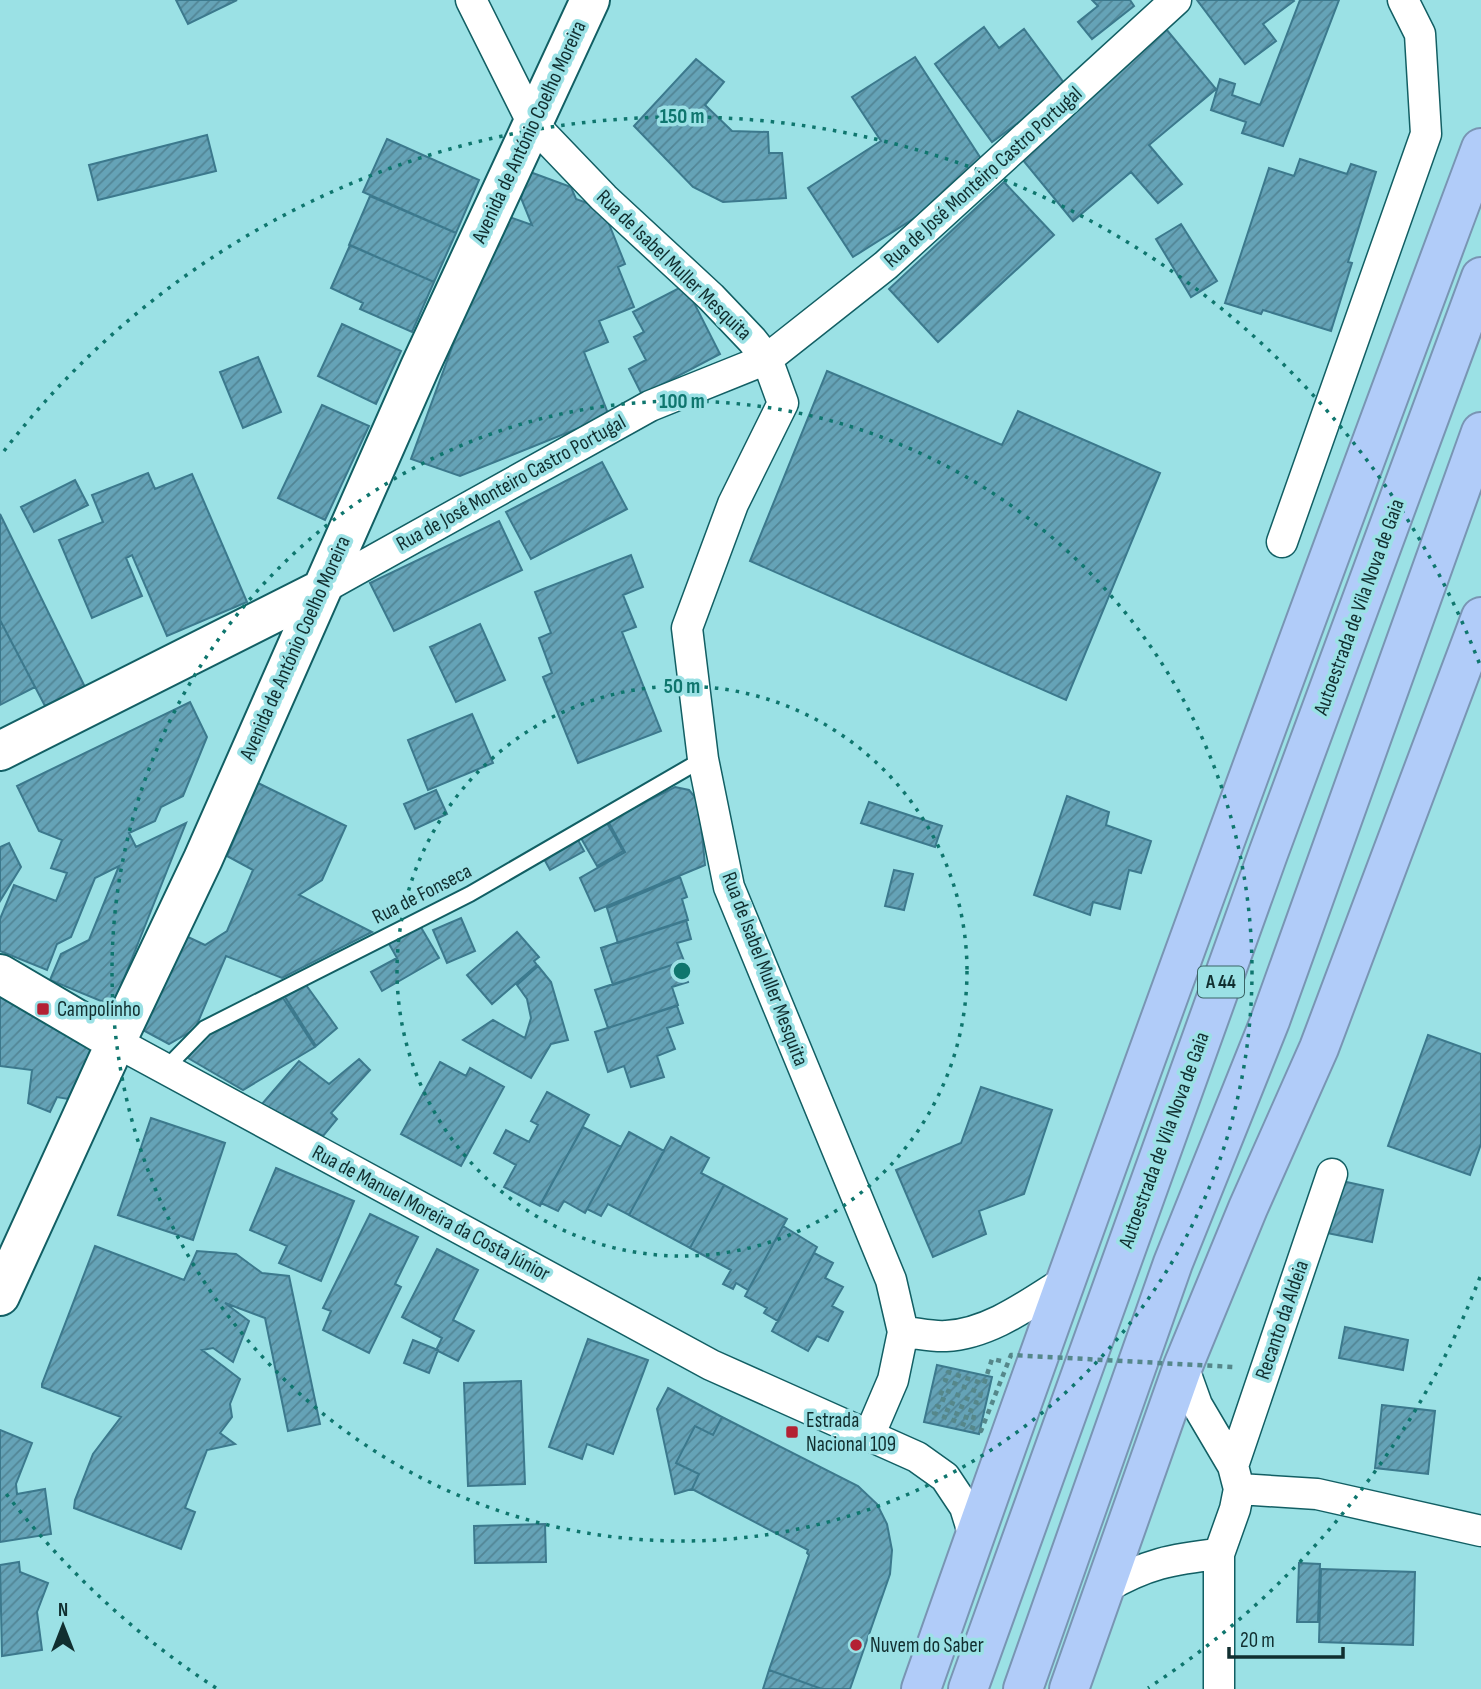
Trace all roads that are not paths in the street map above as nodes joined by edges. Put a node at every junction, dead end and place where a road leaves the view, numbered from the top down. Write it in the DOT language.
graph roads {
  1 [pos="471,0"];
  2 [pos="590,0"];
  3 [pos="1176,0"];
  4 [pos="1403,0"];
  5 [pos="533,124"];
  6 [pos="1481,148"];
  7 [pos="1481,277"];
  8 [pos="766,359"];
  9 [pos="1481,432"];
  10 [pos="1470,482"];
  11 [pos="1282,542"];
  12 [pos="320,590"];
  13 [pos="1481,617"];
  14 [pos="0,751"];
  15 [pos="703,759"];
  16 [pos="0,974"];
  17 [pos="116,1042"];
  18 [pos="165,1069"];
  19 [pos="1332,1174"];
  20 [pos="1064,1282"];
  21 [pos="0,1296"];
  22 [pos="903,1332"];
  23 [pos="1183,1366"];
  24 [pos="869,1436"];
  25 [pos="1236,1477"];
  26 [pos="1481,1531"];
  27 [pos="974,1536"];
  28 [pos="1219,1554"];
  29 [pos="1105,1588"];
  30 [pos="921,1689"];
  31 [pos="968,1689"];
  32 [pos="1023,1689"];
  33 [pos="1069,1689"];
  34 [pos="1219,1689"];
  1 -- 5 [label="street, Rua de Isabel Muller Mesquita"];
  2 -- 5 [label="main road, Avenida de António Coelho Moreira"];
  3 -- 8 [label="street, Rua de José Monteiro Castro Portugal"];
  4 -- 11 [label="street"];
  5 -- 8 [label="street, Rua de Isabel Muller Mesquita"];
  5 -- 12 [label="main road, Avenida de António Coelho Moreira"];
  6 -- 20 [label="highway"];
  7 -- 31 [label="highway, Autoestrada de Vila Nova de Gaia / A 44"];
  8 -- 12 [label="street, Rua de José Monteiro Castro Portugal"];
  8 -- 15 [label="street, Rua de Isabel Muller Mesquita"];
  9 -- 10 [label="highway"];
  10 -- 32 [label="highway"];
  12 -- 14 [label="main road, Rua de José Monteiro Castro Portugal"];
  12 -- 17 [label="main road, Avenida de António Coelho Moreira"];
  13 -- 23 [label="highway"];
  15 -- 18 [label="lane, Rua de Fonseca"];
  15 -- 22 [label="street, Rua de Isabel Muller Mesquita"];
  16 -- 17 [label="main road, Rua de Manuel Moreira da Costa Júnior"];
  17 -- 18 [label="street, Rua de Manuel Moreira da Costa Júnior"];
  17 -- 21 [label="main road, Avenida de António Coelho Moreira"];
  18 -- 24 [label="street, Rua de Manuel Moreira da Costa Júnior"];
  19 -- 25 [label="street, Recanto da Aldeia"];
  20 -- 22 [label="street"];
  20 -- 27 [label="highway"];
  22 -- 24 [label="street"];
  23 -- 25 [label="street"];
  23 -- 29 [label="highway"];
  24 -- 27 [label="street, Rua de Manuel Moreira da Costa Júnior"];
  25 -- 26 [label="street"];
  25 -- 28 [label="street, Recanto da Aldeia"];
  27 -- 30 [label="highway"];
  28 -- 29 [label="street"];
  28 -- 34 [label="street, Recanto da Aldeia"];
  29 -- 33 [label="highway"];
}
